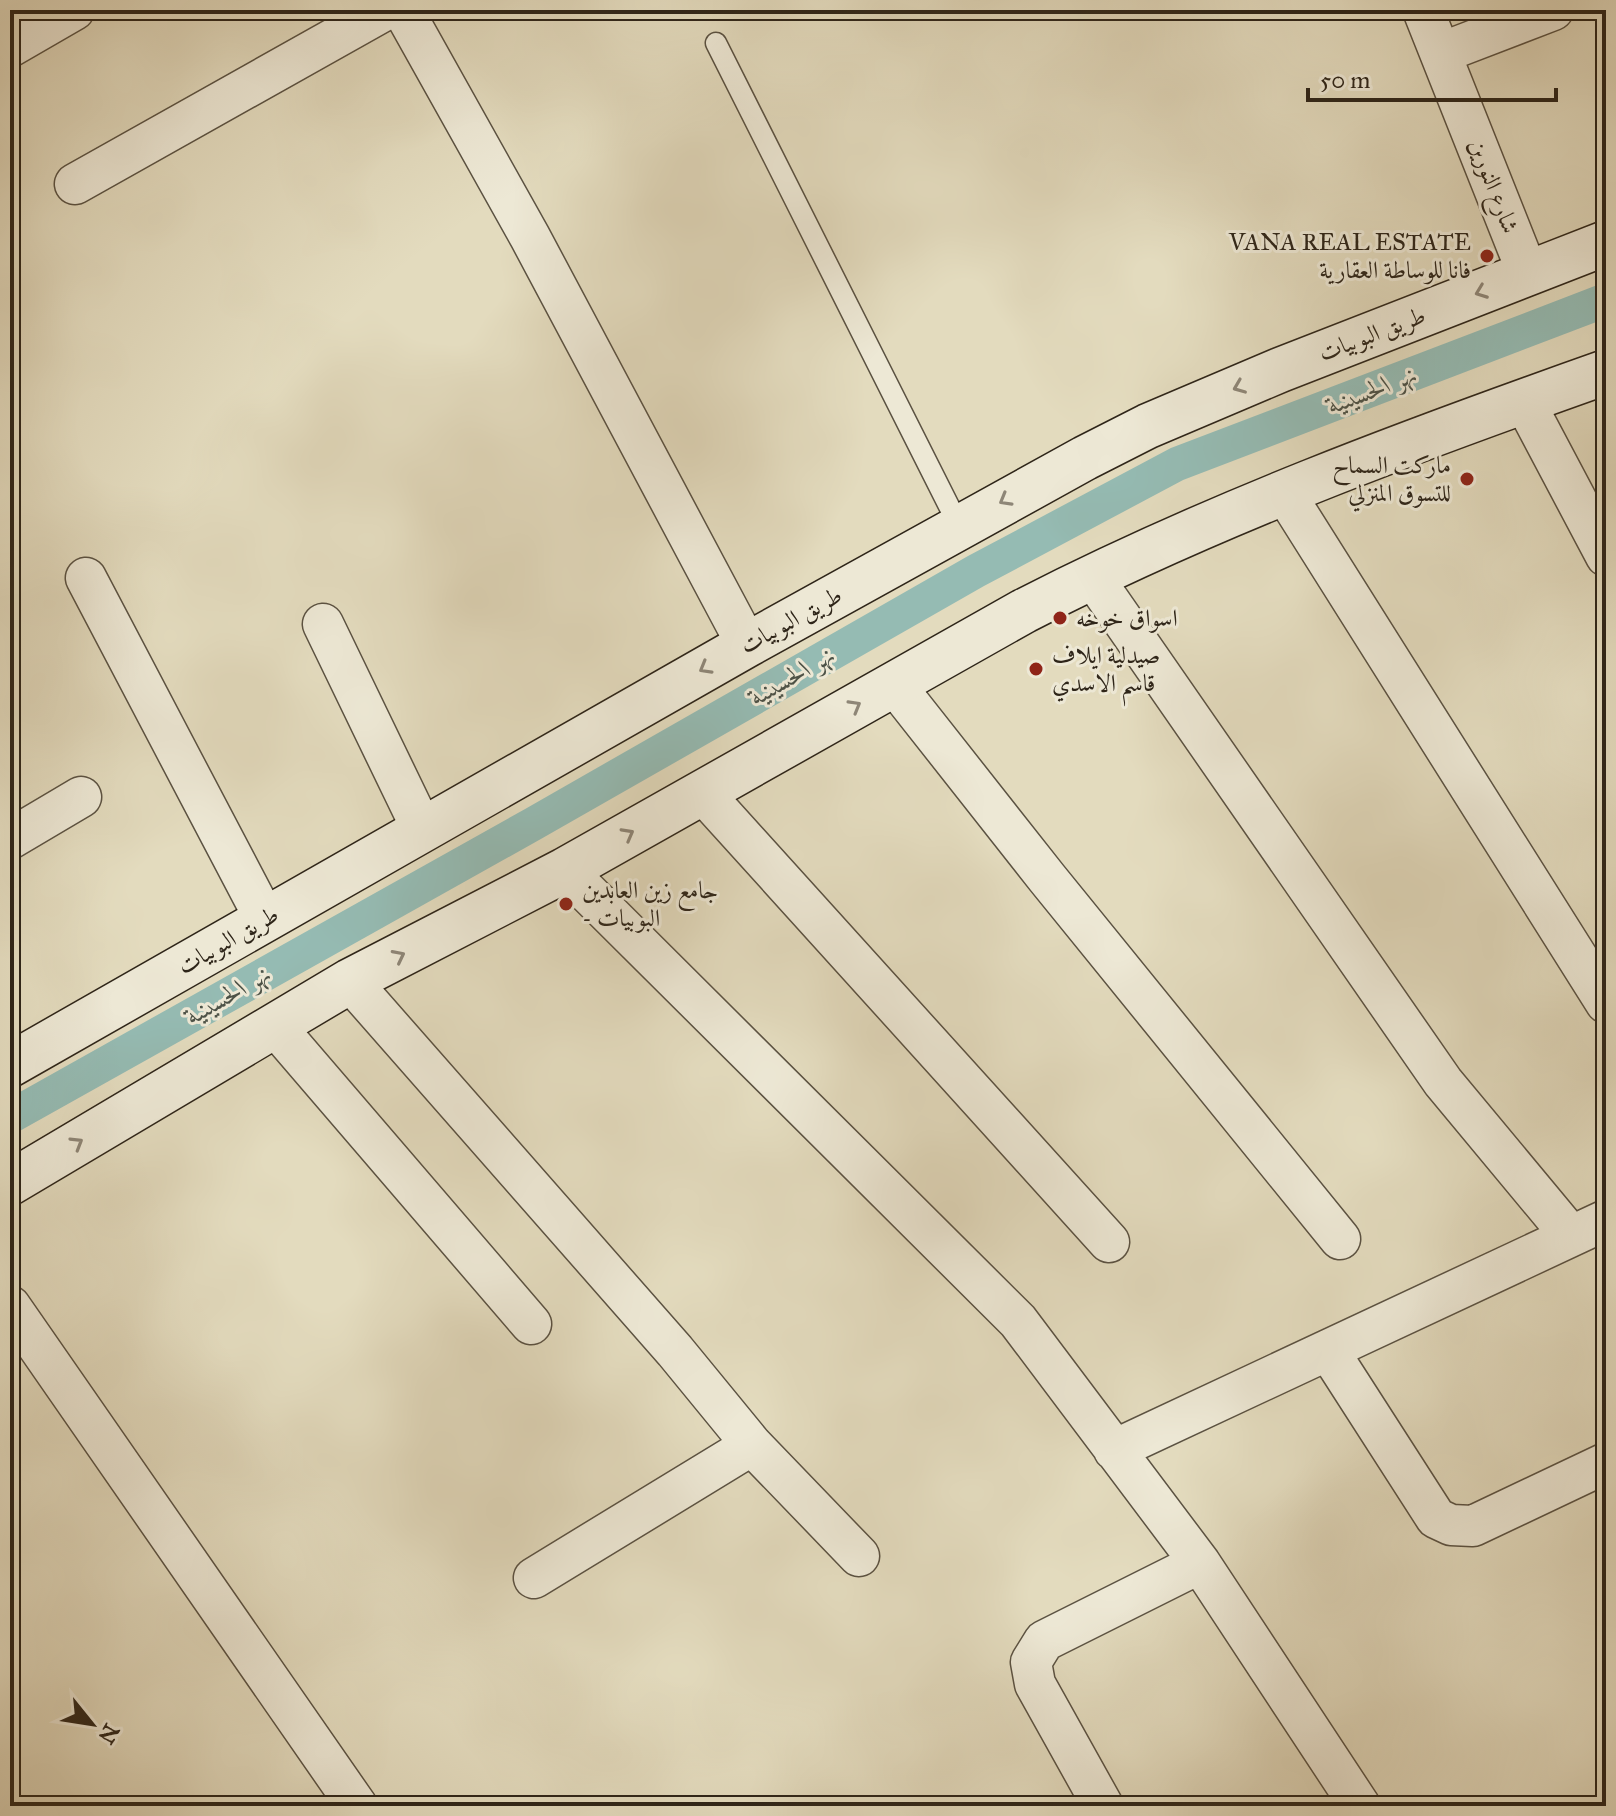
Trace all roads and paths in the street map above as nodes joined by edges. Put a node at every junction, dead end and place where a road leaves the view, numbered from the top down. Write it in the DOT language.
graph roads {
  1 [pos="74,10"];
  2 [pos="385,10"];
  3 [pos="403,10"];
  4 [pos="1423,10"];
  5 [pos="1553,10"];
  6 [pos="716,43"];
  7 [pos="10,47"];
  8 [pos="1441,53"];
  9 [pos="75,184"];
  10 [pos="1606,243"];
  11 [pos="1528,274"];
  12 [pos="1606,372"];
  13 [pos="1524,401"];
  14 [pos="1284,492"];
  15 [pos="959,526"];
  16 [pos="1606,556"];
  17 [pos="1092,576"];
  18 [pos="86,578"];
  19 [pos="323,624"];
  20 [pos="747,645"];
  21 [pos="894,684"];
  22 [pos="702,792"];
  23 [pos="81,797"];
  24 [pos="423,831"];
  25 [pos="10,839"];
  26 [pos="565,870"];
  27 [pos="265,919"];
  28 [pos="350,981"];
  29 [pos="1606,1003"];
  30 [pos="275,1026"];
  31 [pos="10,1065"];
  32 [pos="10,1183"];
  33 [pos="1589,1228"];
  34 [pos="1340,1239"];
  35 [pos="1109,1242"];
  36 [pos="10,1306"];
  37 [pos="531,1324"];
  38 [pos="1328,1350"];
  39 [pos="752,1445"];
  40 [pos="1114,1450"];
  41 [pos="1606,1463"];
  42 [pos="859,1556"];
  43 [pos="1200,1563"];
  44 [pos="534,1578"];
  45 [pos="357,1806"];
  46 [pos="1103,1806"];
  47 [pos="1360,1806"];
  1 -- 7 [label="street"];
  2 -- 9 [label="street"];
  3 -- 20 [label="street"];
  4 -- 8 [label="street, شارع النورين"];
  5 -- 8 [label="street"];
  6 -- 15 [label="lane"];
  8 -- 11 [label="street, شارع النورين"];
  10 -- 11 [label="main road, طريق البوبيات"];
  11 -- 15 [label="main road, طريق البوبيات, one-way"];
  12 -- 13 [label="main road"];
  13 -- 14 [label="main road"];
  13 -- 16 [label="street"];
  14 -- 17 [label="main road"];
  14 -- 29 [label="street"];
  15 -- 20 [label="main road, طريق البوبيات"];
  17 -- 21 [label="main road"];
  17 -- 33 [label="street"];
  18 -- 27 [label="street"];
  19 -- 24 [label="street"];
  20 -- 24 [label="main road, طريق البوبيات, one-way"];
  22 -- 21 [label="main road, one-way"];
  21 -- 34 [label="street"];
  26 -- 22 [label="main road, one-way"];
  22 -- 35 [label="street"];
  23 -- 25 [label="street"];
  24 -- 27 [label="main road, طريق البوبيات"];
  28 -- 26 [label="main road, one-way"];
  26 -- 40 [label="street"];
  27 -- 31 [label="main road, طريق البوبيات"];
  28 -- 30 [label="main road"];
  28 -- 39 [label="street"];
  32 -- 30 [label="main road, one-way"];
  30 -- 37 [label="street"];
  33 -- 38 [label="street"];
  36 -- 45 [label="street"];
  38 -- 40 [label="street"];
  38 -- 41 [label="street"];
  39 -- 42 [label="street"];
  39 -- 44 [label="street"];
  40 -- 43 [label="street"];
  43 -- 46 [label="street"];
  43 -- 47 [label="street"];
}
